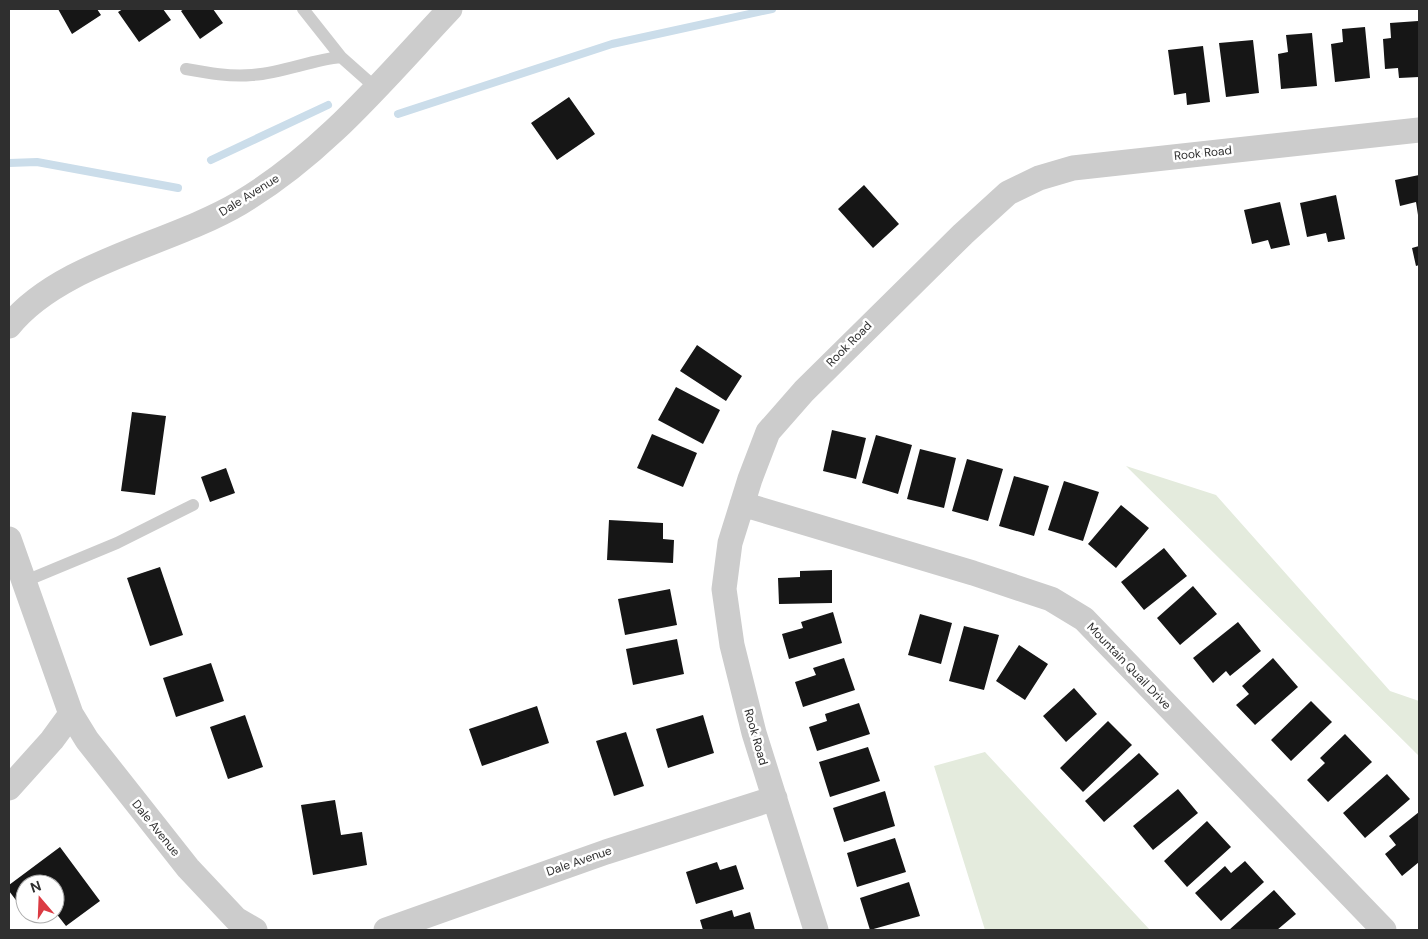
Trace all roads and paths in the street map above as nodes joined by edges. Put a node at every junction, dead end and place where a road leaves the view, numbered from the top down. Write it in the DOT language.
graph roads {
  1 [pos="303,9"];
  2 [pos="450,9"];
  3 [pos="341,57"];
  4 [pos="186,69"];
  5 [pos="376,88"];
  6 [pos="1419,130"];
  7 [pos="9,326"];
  8 [pos="742,504"];
  9 [pos="193,505"];
  10 [pos="9,538"];
  11 [pos="23,582"];
  12 [pos="71,714"];
  13 [pos="9,788"];
  14 [pos="775,798"];
  15 [pos="254,930"];
  16 [pos="386,930"];
  17 [pos="816,930"];
  18 [pos="1384,930"];
  1 -- 3 [label="lane"];
  2 -- 5 [label="street, Dale Avenue"];
  3 -- 4 [label="lane"];
  3 -- 5 [label="lane"];
  5 -- 7 [label="street, Dale Avenue"];
  6 -- 8 [label="street, Rook Road"];
  8 -- 14 [label="street, Rook Road"];
  8 -- 18 [label="street, Mountain Quail Drive"];
  9 -- 11 [label="lane"];
  10 -- 11 [label="street, Dale Avenue"];
  11 -- 12 [label="street, Dale Avenue"];
  12 -- 13 [label="street"];
  12 -- 15 [label="street, Dale Avenue"];
  14 -- 16 [label="street, Dale Avenue"];
  14 -- 17 [label="street, Rook Road"];
}
